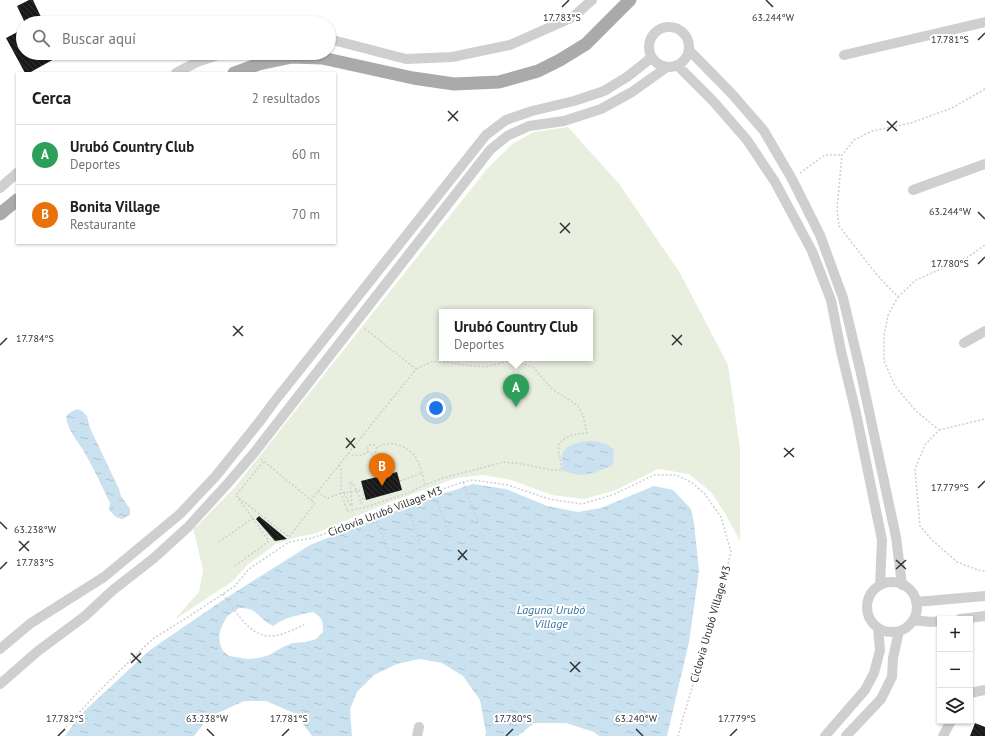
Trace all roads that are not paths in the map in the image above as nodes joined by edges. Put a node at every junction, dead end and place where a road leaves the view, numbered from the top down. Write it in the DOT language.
graph roads {
  1 [pos="592,0"];
  2 [pos="630,0"];
  3 [pos="985,22"];
  4 [pos="336,41"];
  5 [pos="689,50"];
  6 [pos="844,55"];
  7 [pos="651,58"];
  8 [pos="203,60"];
  9 [pos="278,60"];
  10 [pos="331,60"];
  11 [pos="678,66"];
  12 [pos="667,67"];
  13 [pos="178,72"];
  14 [pos="237,72"];
  15 [pos="500,125"];
  16 [pos="507,136"];
  17 [pos="985,164"];
  18 [pos="16,174"];
  19 [pos="791,177"];
  20 [pos="775,182"];
  21 [pos="0,188"];
  22 [pos="913,190"];
  23 [pos="16,201"];
  24 [pos="0,214"];
  25 [pos="985,331"];
  26 [pos="964,343"];
  27 [pos="260,421"];
  28 [pos="272,430"];
  29 [pos="880,585"];
  30 [pos="902,585"];
  31 [pos="985,596"];
  32 [pos="916,602"];
  33 [pos="985,616"];
  34 [pos="973,617"];
  35 [pos="913,620"];
  36 [pos="937,621"];
  37 [pos="878,628"];
  38 [pos="899,631"];
  39 [pos="0,649"];
  40 [pos="0,684"];
  41 [pos="985,690"];
  42 [pos="973,692"];
  43 [pos="844,714"];
  44 [pos="949,724"];
  45 [pos="855,725"];
  46 [pos="825,736"];
  47 [pos="846,736"];
  48 [pos="942,736"];
  1 -- 4 [label="street"];
  2 -- 10 [label="main road"];
  3 -- 6 [label="street"];
  5 -- 7 [label="street"];
  5 -- 11 [label="street"];
  5 -- 19 [label="street"];
  7 -- 12 [label="street"];
  7 -- 15 [label="street"];
  8 -- 13 [label="street"];
  9 -- 14 [label="main road"];
  11 -- 12 [label="street"];
  11 -- 20 [label="street"];
  12 -- 16 [label="street"];
  15 -- 16 [label="street"];
  15 -- 27 [label="street"];
  16 -- 28 [label="street"];
  17 -- 22 [label="street"];
  18 -- 21 [label="street"];
  19 -- 20 [label="street"];
  19 -- 30 [label="street"];
  20 -- 29 [label="street"];
  23 -- 24 [label="main road"];
  25 -- 26 [label="street"];
  27 -- 28 [label="street"];
  27 -- 39 [label="street"];
  28 -- 40 [label="street"];
  29 -- 30 [label="street"];
  29 -- 37 [label="street"];
  30 -- 32 [label="street"];
  31 -- 32 [label="street"];
  32 -- 35 [label="street"];
  33 -- 34 [label="street"];
  35 -- 36 [label="street"];
  35 -- 38 [label="street"];
  37 -- 38 [label="street"];
  37 -- 43 [label="street"];
  38 -- 45 [label="street"];
  41 -- 42 [label="street"];
  43 -- 45 [label="street"];
  43 -- 46 [label="street"];
  44 -- 48 [label="street"];
  45 -- 47 [label="street"];
}
